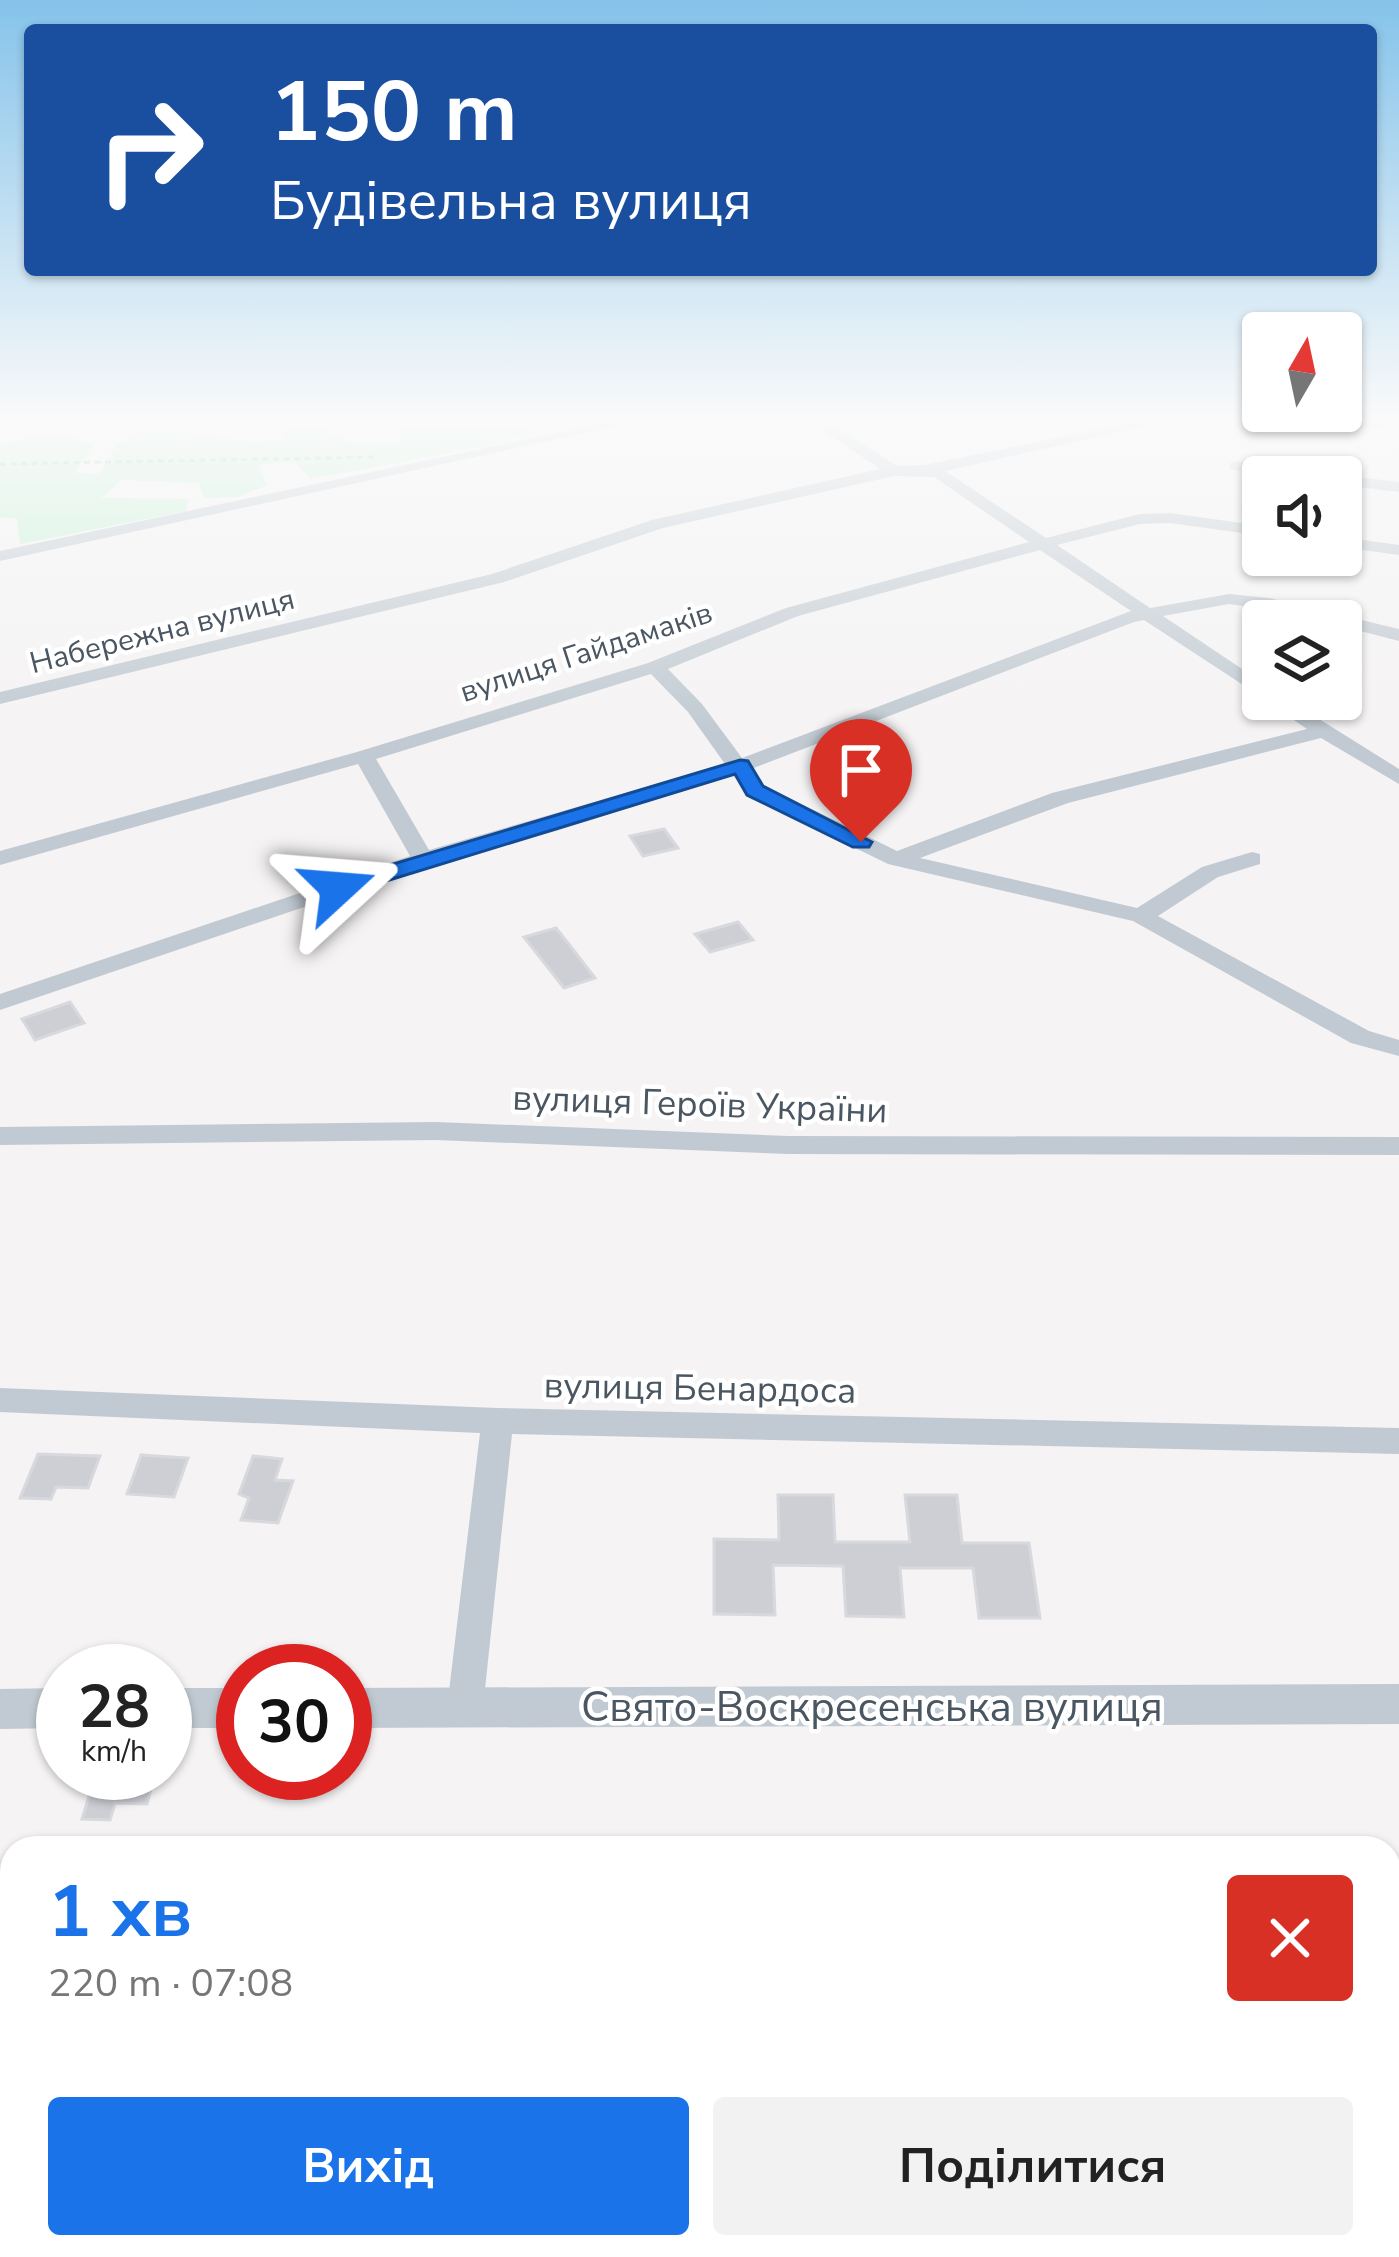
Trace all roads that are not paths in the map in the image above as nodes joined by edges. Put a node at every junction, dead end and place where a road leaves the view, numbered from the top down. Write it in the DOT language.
graph roads {
  1 [pos="153,523"];
  2 [pos="661,523"];
  3 [pos="1017,523"];
  4 [pos="1124,523"];
  5 [pos="1208,523"];
  6 [pos="1242,528"];
  7 [pos="1049,544"];
  8 [pos="1362,545"];
  9 [pos="1399,550"];
  10 [pos="0,556"];
  11 [pos="1154,615"];
  12 [pos="1399,635"];
  13 [pos="656,667"];
  14 [pos="1242,677"];
  15 [pos="0,698"];
  16 [pos="1303,720"];
  17 [pos="1320,732"];
  18 [pos="364,756"];
  19 [pos="740,766"];
  20 [pos="1399,778"];
  21 [pos="0,858"];
  22 [pos="423,859"];
  23 [pos="1252,859"];
  24 [pos="896,860"];
  25 [pos="1141,916"];
  26 [pos="0,1002"];
  27 [pos="1399,1048"];
  28 [pos="0,1136"];
  29 [pos="1399,1146"];
  30 [pos="0,1400"];
  31 [pos="497,1421"];
  32 [pos="1399,1441"];
  33 [pos="1399,1704"];
  34 [pos="0,1708"];
  35 [pos="36,1708"];
  36 [pos="372,1708"];
  37 [pos="466,1708"];
  1 -- 10 [label="street"];
  2 -- 15 [label="street, Набережна вулиця"];
  3 -- 7 [label="street"];
  4 -- 7 [label="street, вулиця Гайдамаків"];
  5 -- 6 [label="street, вулиця Гайдамаків"];
  7 -- 11 [label="street"];
  7 -- 13 [label="street, вулиця Гайдамаків"];
  8 -- 9 [label="street"];
  11 -- 12 [label="street"];
  11 -- 14 [label="street"];
  11 -- 19 [label="street"];
  13 -- 18 [label="street, вулиця Гайдамаків"];
  13 -- 19 [label="street"];
  16 -- 17 [label="street"];
  17 -- 20 [label="street"];
  17 -- 24 [label="street"];
  18 -- 21 [label="street, вулиця Гайдамаків"];
  18 -- 22 [label="street"];
  19 -- 22 [label="street"];
  19 -- 24 [label="street"];
  22 -- 26 [label="street"];
  23 -- 25 [label="street"];
  24 -- 25 [label="street"];
  25 -- 27 [label="street"];
  28 -- 29 [label="street, вулиця Героїв України"];
  30 -- 31 [label="street, вулиця Бенардоса"];
  31 -- 32 [label="street, вулиця Бенардоса"];
  31 -- 37 [label="street"];
  33 -- 37 [label="street, Свято-Воскресенська вулиця"];
  34 -- 35 [label="street"];
  36 -- 37 [label="street, Свято-Воскресенська вулиця"];
}
